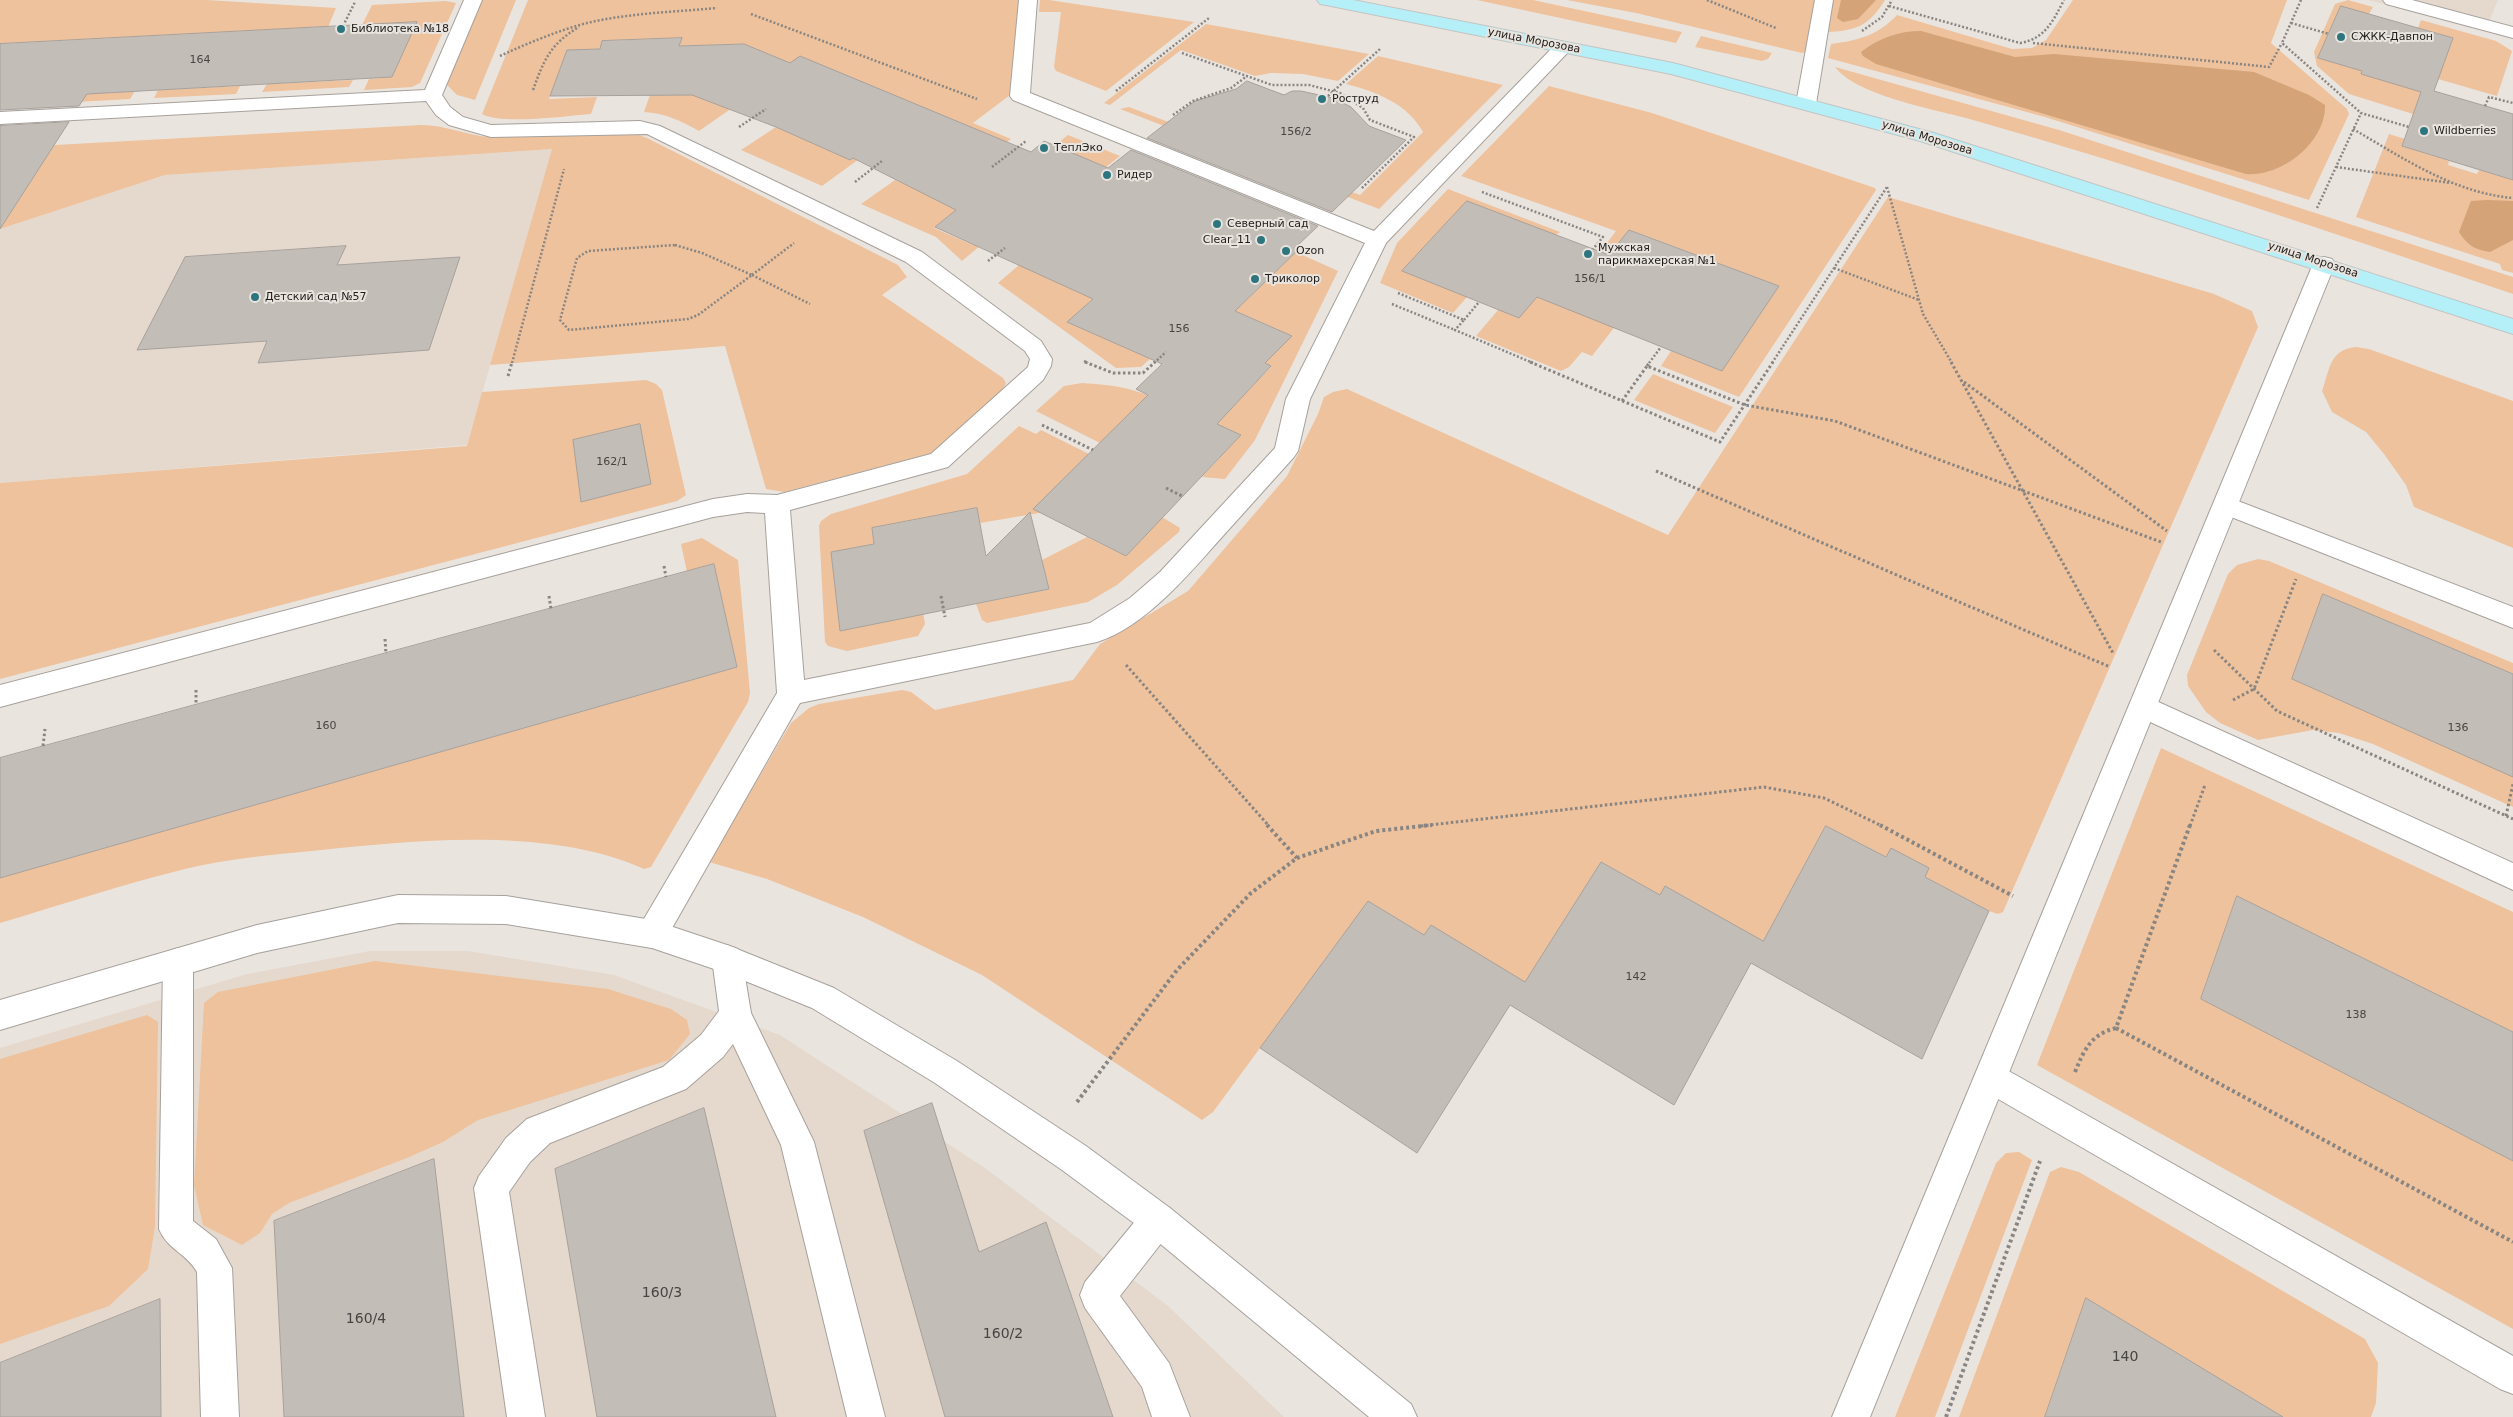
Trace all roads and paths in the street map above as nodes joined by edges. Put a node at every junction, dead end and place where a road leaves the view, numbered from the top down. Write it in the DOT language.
graph roads {
  1 [pos="473,0"];
  2 [pos="1028,0"];
  3 [pos="1326,0"];
  4 [pos="1707,0"];
  5 [pos="1824,0"];
  6 [pos="2064,0"];
  7 [pos="2301,0"];
  8 [pos="2392,0"];
  9 [pos="355,2"];
  10 [pos="1889,6"];
  11 [pos="717,8"];
  12 [pos="2513,12"];
  13 [pos="751,14"];
  14 [pos="1209,18"];
  15 [pos="586,23"];
  16 [pos="2291,23"];
  17 [pos="343,26"];
  18 [pos="2510,31"];
  19 [pos="2329,34"];
  20 [pos="2033,43"];
  21 [pos="2282,43"];
  22 [pos="1816,44"];
  23 [pos="1564,47"];
  24 [pos="1381,48"];
  25 [pos="1182,53"];
  26 [pos="500,56"];
  27 [pos="1247,76"];
  28 [pos="1333,91"];
  29 [pos="432,95"];
  30 [pos="1020,96"];
  31 [pos="1328,96"];
  32 [pos="530,98"];
  33 [pos="1806,104"];
  34 [pos="2513,104"];
  35 [pos="2485,106"];
  36 [pos="766,109"];
  37 [pos="2361,113"];
  38 [pos="0,118"];
  39 [pos="1078,120"];
  40 [pos="1167,120"];
  41 [pos="746,122"];
  42 [pos="2409,127"];
  43 [pos="575,128"];
  44 [pos="2353,129"];
  45 [pos="882,161"];
  46 [pos="2336,167"];
  47 [pos="862,177"];
  48 [pos="2454,183"];
  49 [pos="1479,191"];
  50 [pos="1358,192"];
  51 [pos="2513,198"];
  52 [pos="2317,208"];
  53 [pos="829,215"];
  54 [pos="1377,240"];
  55 [pos="1005,248"];
  56 [pos="1593,249"];
  57 [pos="996,255"];
  58 [pos="2324,264"];
  59 [pos="1834,268"];
  60 [pos="751,276"];
  61 [pos="1367,280"];
  62 [pos="1919,300"];
  63 [pos="1479,302"];
  64 [pos="810,304"];
  65 [pos="1464,320"];
  66 [pos="2513,327"];
  67 [pos="1455,330"];
  68 [pos="1662,347"];
  69 [pos="1166,352"];
  70 [pos="1082,360"];
  71 [pos="1647,366"];
  72 [pos="508,376"];
  73 [pos="1962,380"];
  74 [pos="1622,401"];
  75 [pos="1745,405"];
  76 [pos="1044,426"];
  77 [pos="1093,450"];
  78 [pos="1656,471"];
  79 [pos="1166,488"];
  80 [pos="2023,491"];
  81 [pos="1182,496"];
  82 [pos="777,504"];
  83 [pos="2225,505"];
  84 [pos="2204,558"];
  85 [pos="2298,575"];
  86 [pos="2180,617"];
  87 [pos="2513,618"];
  88 [pos="1097,632"];
  89 [pos="2125,674"];
  90 [pos="2254,689"];
  91 [pos="791,694"];
  92 [pos="0,696"];
  93 [pos="2143,706"];
  94 [pos="2221,742"];
  95 [pos="2513,784"];
  96 [pos="2506,816"];
  97 [pos="2513,819"];
  98 [pos="1297,858"];
  99 [pos="2513,877"];
  100 [pos="2055,919"];
  101 [pos="652,934"];
  102 [pos="727,959"];
  103 [pos="178,962"];
  104 [pos="0,1014"];
  105 [pos="735,1015"];
  106 [pos="2116,1028"];
  107 [pos="1991,1077"];
  108 [pos="2058,1115"];
  109 [pos="1048,1141"];
  110 [pos="1158,1220"];
  111 [pos="2513,1242"];
  112 [pos="2513,1376"];
  113 [pos="220,1417"];
  114 [pos="526,1417"];
  115 [pos="866,1417"];
  116 [pos="1171,1417"];
  117 [pos="1398,1417"];
  118 [pos="1851,1417"];
  119 [pos="1946,1417"];
  1 -- 29 [label="street"];
  2 -- 30 [label="street"];
  3 -- 23 [label="main road, улица Морозова"];
  4 -- 22 [label="path"];
  5 -- 22 [label="street"];
  6 -- 20 [label="path"];
  7 -- 16 [label="path"];
  8 -- 18 [label="street"];
  9 -- 17 [label="path"];
  10 -- 20 [label="path"];
  11 -- 15 [label="path"];
  12 -- 18 [label="street"];
  13 -- 30 [label="path"];
  14 -- 39 [label="path"];
  15 -- 26 [label="path"];
  15 -- 32 [label="path"];
  16 -- 19 [label="path"];
  16 -- 21 [label="path"];
  20 -- 21 [label="path"];
  21 -- 37 [label="path"];
  22 -- 33 [label="street"];
  23 -- 33 [label="main road, улица Морозова"];
  23 -- 54 [label="street"];
  24 -- 28 [label="path"];
  25 -- 27 [label="path"];
  27 -- 28 [label="path"];
  27 -- 40 [label="path"];
  28 -- 31 [label="path"];
  28 -- 50 [label="path"];
  29 -- 38 [label="street"];
  29 -- 43 [label="street"];
  30 -- 39 [label="street"];
  33 -- 58 [label="main road, улица Морозова"];
  34 -- 35 [label="path"];
  36 -- 41 [label="path"];
  37 -- 42 [label="path"];
  37 -- 44 [label="path"];
  39 -- 54 [label="street"];
  43 -- 53 [label="street"];
  43 -- 72 [label="path"];
  44 -- 46 [label="path"];
  44 -- 48 [label="path"];
  45 -- 47 [label="path"];
  46 -- 48 [label="path"];
  46 -- 52 [label="path"];
  48 -- 51 [label="path"];
  49 -- 56 [label="path"];
  53 -- 60 [label="path"];
  53 -- 82 [label="street"];
  54 -- 61 [label="street"];
  55 -- 57 [label="path"];
  58 -- 66 [label="main road, улица Морозова"];
  58 -- 83 [label="street"];
  59 -- 62 [label="path"];
  59 -- 62 [label="path"];
  59 -- 75 [label="path"];
  60 -- 60 [label="path"];
  60 -- 64 [label="path"];
  61 -- 65 [label="path"];
  61 -- 67 [label="path"];
  61 -- 88 [label="street"];
  62 -- 73 [label="path"];
  63 -- 65 [label="path"];
  65 -- 67 [label="path"];
  67 -- 74 [label="path"];
  68 -- 71 [label="path"];
  69 -- 70 [label="path"];
  71 -- 74 [label="path"];
  71 -- 75 [label="path"];
  73 -- 80 [label="path"];
  73 -- 84 [label="path"];
  74 -- 75 [label="path"];
  75 -- 80 [label="path"];
  76 -- 77 [label="path"];
  78 -- 89 [label="path"];
  79 -- 81 [label="path"];
  80 -- 84 [label="path"];
  80 -- 89 [label="path"];
  82 -- 91 [label="street"];
  82 -- 92 [label="street"];
  83 -- 84 [label="street"];
  83 -- 87 [label="street"];
  84 -- 86 [label="street"];
  85 -- 90 [label="path"];
  86 -- 90 [label="path"];
  86 -- 93 [label="street"];
  88 -- 91 [label="street"];
  88 -- 98 [label="path"];
  89 -- 93 [label="path"];
  90 -- 96 [label="path"];
  91 -- 101 [label="street"];
  93 -- 94 [label="street"];
  93 -- 100 [label="street"];
  94 -- 99 [label="street"];
  94 -- 106 [label="path"];
  95 -- 96 [label="path"];
  96 -- 97 [label="path"];
  98 -- 100 [label="path"];
  98 -- 109 [label="path"];
  100 -- 107 [label="street"];
  101 -- 102 [label="street"];
  101 -- 103 [label="street"];
  102 -- 105 [label="street"];
  102 -- 109 [label="street"];
  103 -- 104 [label="street"];
  103 -- 113 [label="street"];
  105 -- 114 [label="street"];
  105 -- 115 [label="street"];
  106 -- 108 [label="path"];
  106 -- 111 [label="path"];
  107 -- 108 [label="street"];
  107 -- 118 [label="street"];
  108 -- 112 [label="street"];
  108 -- 119 [label="path"];
  109 -- 110 [label="street"];
  110 -- 116 [label="street"];
  110 -- 117 [label="street"];
}
